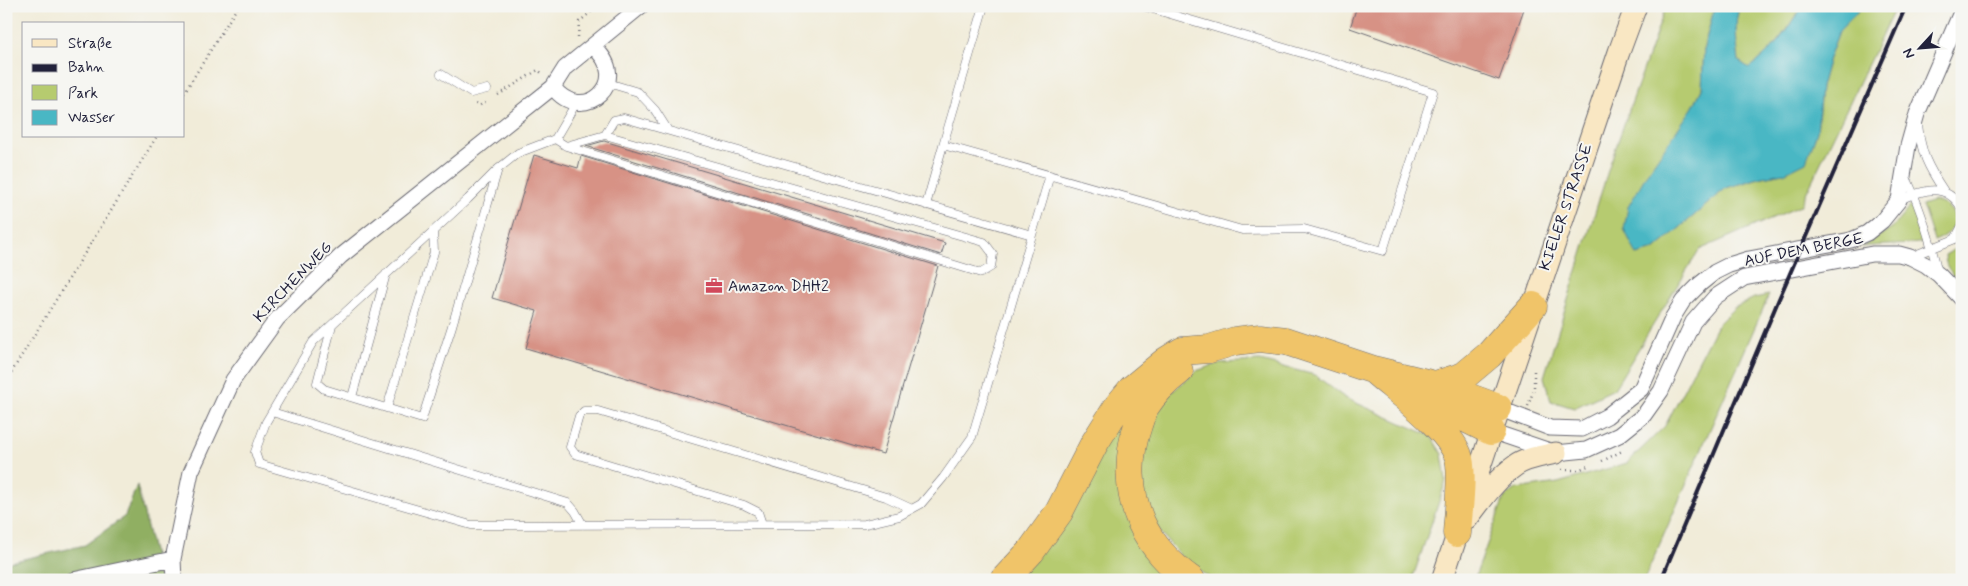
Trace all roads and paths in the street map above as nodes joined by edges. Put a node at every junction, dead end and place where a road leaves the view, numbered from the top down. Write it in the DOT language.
graph roads {
  1 [pos="238,6"];
  2 [pos="598,6"];
  3 [pos="641,6"];
  4 [pos="984,6"];
  5 [pos="1144,6"];
  6 [pos="1636,6"];
  7 [pos="1962,10"];
  8 [pos="592,46"];
  9 [pos="577,59"];
  10 [pos="442,74"];
  11 [pos="608,83"];
  12 [pos="552,87"];
  13 [pos="487,90"];
  14 [pos="185,92"];
  15 [pos="576,103"];
  16 [pos="1917,114"];
  17 [pos="667,129"];
  18 [pos="605,135"];
  19 [pos="156,138"];
  20 [pos="555,139"];
  21 [pos="943,145"];
  22 [pos="566,146"];
  23 [pos="498,169"];
  24 [pos="1904,174"];
  25 [pos="1050,175"];
  26 [pos="1944,191"];
  27 [pos="1914,194"];
  28 [pos="1899,200"];
  29 [pos="1960,202"];
  30 [pos="926,205"];
  31 [pos="1962,208"];
  32 [pos="1962,226"];
  33 [pos="433,231"];
  34 [pos="1032,235"];
  35 [pos="1932,249"];
  36 [pos="1910,257"];
  37 [pos="386,274"];
  38 [pos="1938,275"];
  39 [pos="1962,299"];
  40 [pos="1533,306"];
  41 [pos="332,325"];
  42 [pos="1209,349"];
  43 [pos="1374,370"];
  44 [pos="6,381"];
  45 [pos="1436,386"];
  46 [pos="352,398"];
  47 [pos="387,408"];
  48 [pos="272,412"];
  49 [pos="1494,420"];
  50 [pos="1627,448"];
  51 [pos="1558,462"];
  52 [pos="912,509"];
  53 [pos="762,524"];
  54 [pos="583,525"];
  55 [pos="1457,533"];
  56 [pos="173,559"];
  57 [pos="1442,578"];
  58 [pos="73,580"];
  59 [pos="174,580"];
  60 [pos="1004,580"];
  61 [pos="1191,580"];
  1 -- 14 [label="path"];
  2 -- 9 [label="path"];
  3 -- 8 [label="street, KIRCHENWEG"];
  4 -- 21 [label="lane"];
  5 -- 25 [label="lane"];
  6 -- 40 [label="main road, KIELER STRASSE"];
  7 -- 16 [label="street"];
  8 -- 9 [label="street, KIRCHENWEG"];
  8 -- 11 [label="street"];
  9 -- 12 [label="street, KIRCHENWEG"];
  10 -- 13 [label="lane"];
  11 -- 15 [label="street"];
  11 -- 17 [label="lane"];
  12 -- 15 [label="street"];
  12 -- 56 [label="street, KIRCHENWEG"];
  15 -- 20 [label="lane"];
  16 -- 24 [label="street"];
  16 -- 26 [label="lane"];
  17 -- 18 [label="lane"];
  17 -- 30 [label="lane"];
  18 -- 22 [label="lane"];
  18 -- 22 [label="lane"];
  19 -- 44 [label="path"];
  20 -- 22 [label="lane"];
  20 -- 23 [label="lane"];
  21 -- 25 [label="lane"];
  21 -- 30 [label="lane"];
  23 -- 33 [label="lane"];
  23 -- 47 [label="lane"];
  24 -- 27 [label="lane"];
  24 -- 28 [label="street"];
  25 -- 34 [label="lane"];
  26 -- 27 [label="lane"];
  26 -- 29 [label="lane"];
  27 -- 28 [label="lane"];
  27 -- 35 [label="lane"];
  28 -- 49 [label="street, AUF DEM BERGE"];
  29 -- 31 [label="lane"];
  30 -- 34 [label="lane"];
  32 -- 35 [label="lane"];
  33 -- 37 [label="lane"];
  33 -- 47 [label="lane"];
  34 -- 52 [label="lane"];
  35 -- 36 [label="lane"];
  35 -- 38 [label="lane"];
  36 -- 38 [label="street"];
  36 -- 51 [label="street, AUF DEM BERGE"];
  37 -- 41 [label="lane"];
  37 -- 46 [label="lane"];
  38 -- 39 [label="street"];
  40 -- 45 [label="highway"];
  40 -- 49 [label="main road, KIELER STRASSE"];
  41 -- 46 [label="lane"];
  41 -- 48 [label="lane"];
  42 -- 43 [label="highway"];
  42 -- 60 [label="highway"];
  42 -- 61 [label="highway"];
  43 -- 45 [label="highway"];
  43 -- 49 [label="highway"];
  43 -- 55 [label="highway"];
  45 -- 49 [label="highway"];
  46 -- 47 [label="lane"];
  48 -- 54 [label="lane"];
  48 -- 54 [label="lane"];
  49 -- 51 [label="street, AUF DEM BERGE"];
  49 -- 55 [label="main road, KIELER STRASSE"];
  50 -- 51 [label="path"];
  51 -- 55 [label="main road"];
  52 -- 53 [label="lane"];
  52 -- 53 [label="lane"];
  53 -- 54 [label="lane"];
  55 -- 57 [label="main road, KIELER STRASSE"];
  56 -- 58 [label="street"];
  56 -- 59 [label="street, KIRCHENWEG"];
}
